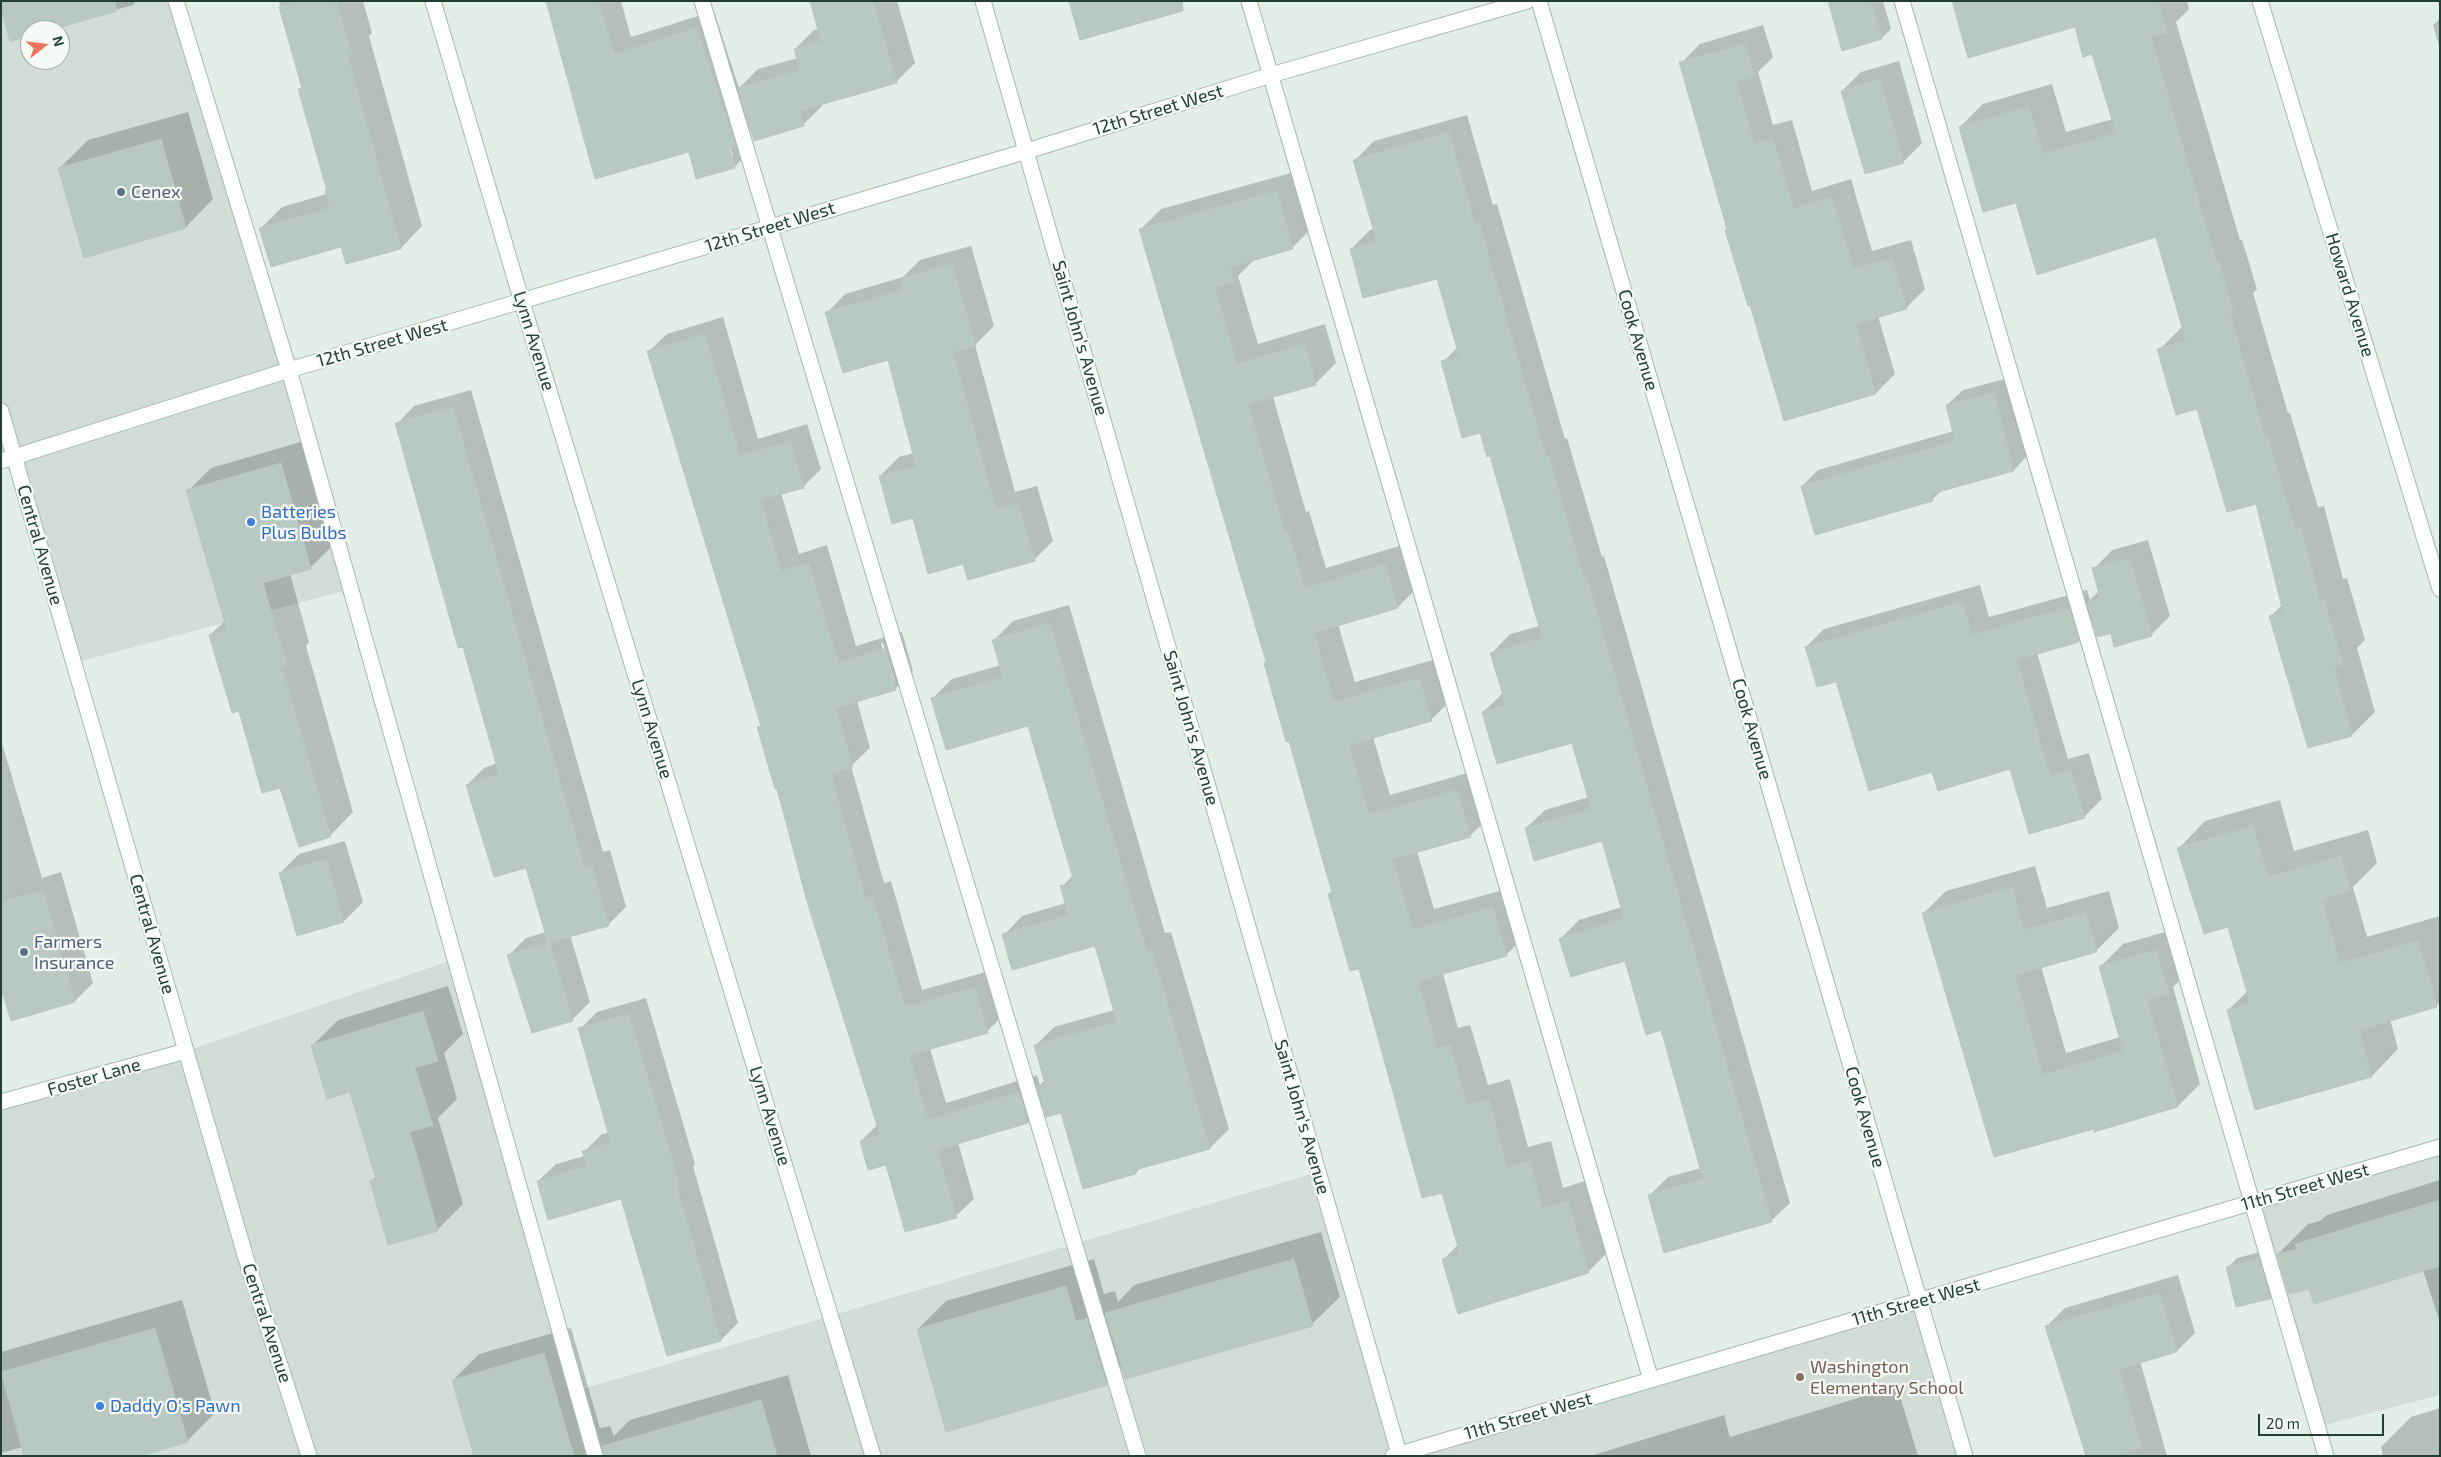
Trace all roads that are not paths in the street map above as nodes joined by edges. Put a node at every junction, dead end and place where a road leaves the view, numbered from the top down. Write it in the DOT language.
graph roads {
  1 [pos="176,1"];
  2 [pos="433,1"];
  3 [pos="702,1"];
  4 [pos="983,1"];
  5 [pos="1248,1"];
  6 [pos="1527,1"];
  7 [pos="1539,1"];
  8 [pos="1902,1"];
  9 [pos="2260,1"];
  10 [pos="1271,75"];
  11 [pos="1027,151"];
  12 [pos="769,227"];
  13 [pos="522,302"];
  14 [pos="289,370"];
  15 [pos="1,411"];
  16 [pos="8,459"];
  17 [pos="2440,590"];
  18 [pos="186,1051"];
  19 [pos="1,1102"];
  20 [pos="2440,1148"];
  21 [pos="2251,1203"];
  22 [pos="1919,1301"];
  23 [pos="1651,1380"];
  24 [pos="1396,1455"];
  25 [pos="309,1456"];
  26 [pos="594,1456"];
  27 [pos="873,1456"];
  28 [pos="1138,1456"];
  29 [pos="1965,1456"];
  30 [pos="2326,1456"];
  1 -- 14 [label="street"];
  2 -- 13 [label="street, Lynn Avenue"];
  3 -- 12 [label="street"];
  4 -- 11 [label="street, Saint John's Avenue"];
  5 -- 10 [label="street"];
  6 -- 10 [label="street, 12th Street West"];
  7 -- 22 [label="street, Cook Avenue"];
  8 -- 21 [label="street"];
  9 -- 17 [label="street, Howard Avenue"];
  10 -- 11 [label="street, 12th Street West"];
  10 -- 23 [label="street"];
  11 -- 12 [label="street, 12th Street West"];
  11 -- 24 [label="street, Saint John's Avenue"];
  12 -- 13 [label="street, 12th Street West"];
  12 -- 28 [label="street"];
  13 -- 14 [label="street, 12th Street West"];
  13 -- 27 [label="street, Lynn Avenue"];
  14 -- 16 [label="street, 12th Street West"];
  14 -- 26 [label="street"];
  15 -- 16 [label="street, Central Avenue"];
  16 -- 18 [label="street, Central Avenue"];
  18 -- 19 [label="street, Foster Lane"];
  18 -- 25 [label="street, Central Avenue"];
  20 -- 21 [label="street, 11th Street West"];
  21 -- 22 [label="street, 11th Street West"];
  21 -- 30 [label="street"];
  22 -- 23 [label="street, 11th Street West"];
  22 -- 29 [label="street, Cook Avenue"];
  23 -- 24 [label="street, 11th Street West"];
}
